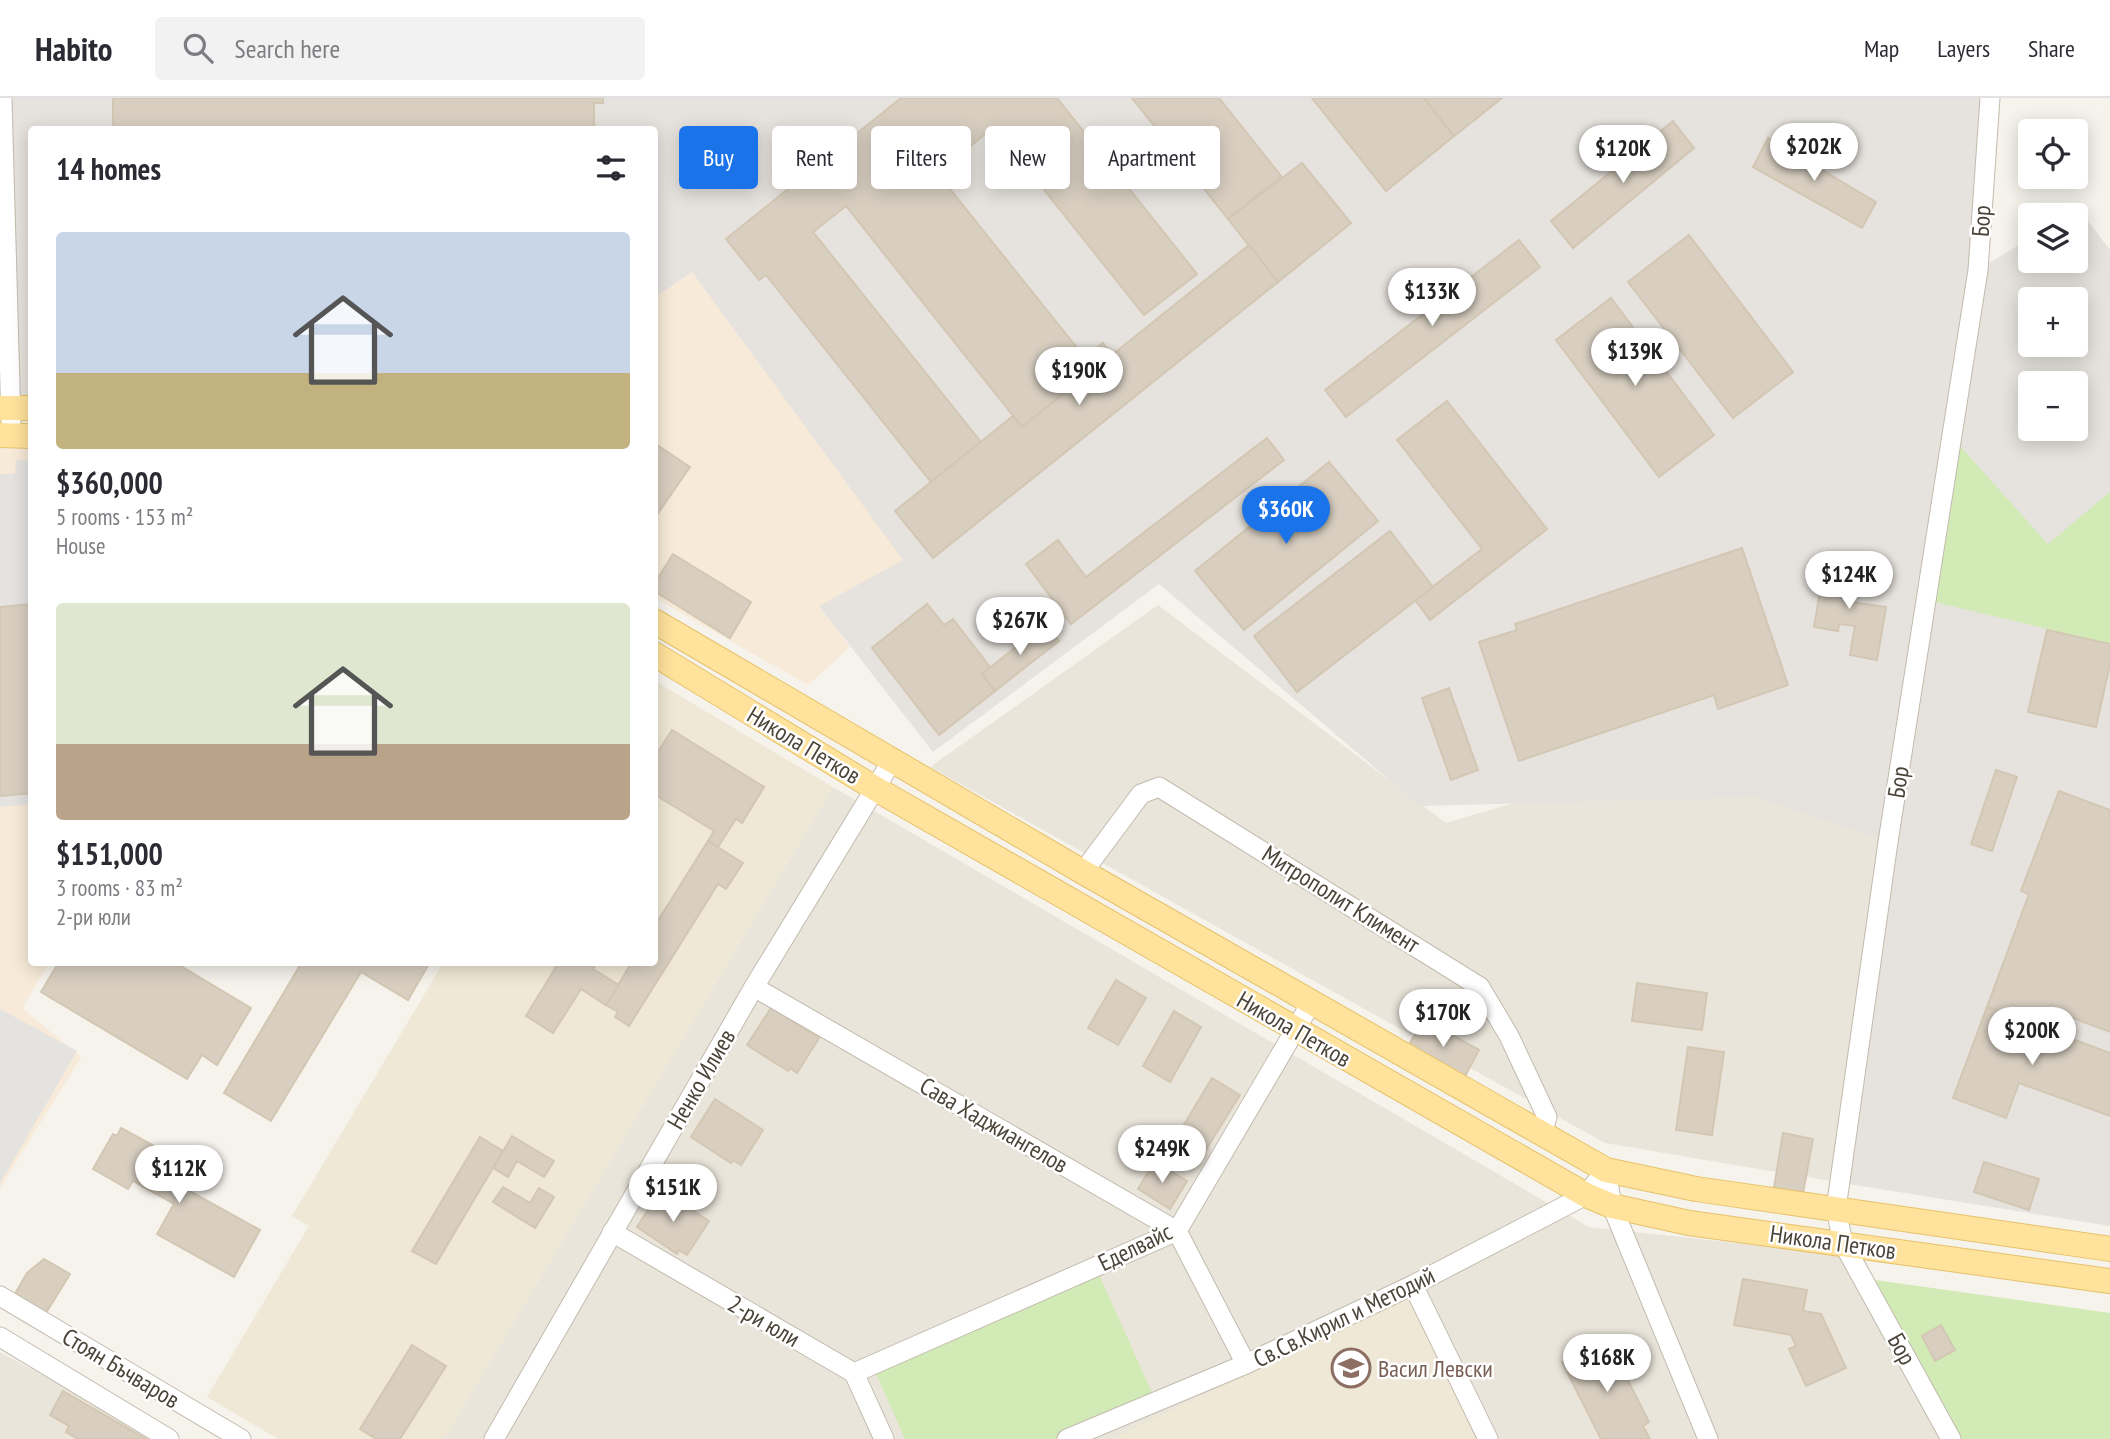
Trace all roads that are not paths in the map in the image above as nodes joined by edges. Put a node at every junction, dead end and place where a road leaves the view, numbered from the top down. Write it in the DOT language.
graph roads {
  1 [pos="2,98"];
  2 [pos="1990,98"];
  3 [pos="14,408"];
  4 [pos="14,436"];
  5 [pos="658,623"];
  6 [pos="658,656"];
  7 [pos="893,759"];
  8 [pos="876,789"];
  9 [pos="1083,872"];
  10 [pos="754,987"];
  11 [pos="1311,1003"];
  12 [pos="1295,1030"];
  13 [pos="1542,1135"];
  14 [pos="1606,1171"];
  15 [pos="1586,1195"];
  16 [pos="1612,1206"];
  17 [pos="1836,1209"];
  18 [pos="1177,1231"];
  19 [pos="612,1232"];
  20 [pos="1843,1243"];
  21 [pos="2110,1249"];
  22 [pos="2110,1281"];
  23 [pos="1413,1284"];
  24 [pos="0,1296"];
  25 [pos="0,1337"];
  26 [pos="1246,1364"];
  27 [pos="854,1373"];
  28 [pos="1948,1438"];
  29 [pos="169,1439"];
  30 [pos="241,1439"];
  31 [pos="494,1439"];
  32 [pos="884,1439"];
  33 [pos="1067,1439"];
  34 [pos="1488,1439"];
  35 [pos="1708,1439"];
  1 -- 3 [label="street"];
  2 -- 17 [label="street, Бор"];
  3 -- 4 [label="street"];
  5 -- 7 [label="main road, Никола Петков"];
  6 -- 8 [label="main road, Никола Петков"];
  7 -- 8 [label="street, Ненко Илиев"];
  7 -- 9 [label="main road, Никола Петков"];
  8 -- 10 [label="street, Ненко Илиев"];
  8 -- 12 [label="main road, Никола Петков"];
  9 -- 11 [label="main road, Никола Петков"];
  9 -- 13 [label="street, Митрополит Климент"];
  10 -- 18 [label="street, Сава Хаджиангелов"];
  10 -- 19 [label="street, Ненко Илиев"];
  11 -- 12 [label="street, Еделвайс"];
  11 -- 13 [label="main road, Никола Петков"];
  12 -- 15 [label="main road, Никола Петков"];
  12 -- 18 [label="street, Еделвайс"];
  13 -- 14 [label="main road, Никола Петков"];
  14 -- 15 [label="street, Св.Св.Кирил и Методий"];
  14 -- 16 [label="street"];
  14 -- 17 [label="main road, Никола Петков"];
  15 -- 16 [label="main road, Никола Петков"];
  15 -- 23 [label="street, Св.Св.Кирил и Методий"];
  16 -- 20 [label="main road, Никола Петков"];
  16 -- 35 [label="street"];
  17 -- 20 [label="street, Бор"];
  17 -- 21 [label="main road, Никола Петков"];
  18 -- 26 [label="street"];
  18 -- 27 [label="street, Еделвайс"];
  19 -- 27 [label="street, 2-ри юли"];
  19 -- 31 [label="street, Ненко Илиев"];
  20 -- 22 [label="main road, Никола Петков"];
  20 -- 28 [label="street, Бор"];
  23 -- 26 [label="street, Св.Св.Кирил и Методий"];
  23 -- 34 [label="street"];
  24 -- 30 [label="street, Стоян Бъчваров"];
  25 -- 29 [label="street, Стоян Бъчваров"];
  26 -- 33 [label="street, Св.Св.Кирил и Методий"];
  27 -- 32 [label="street"];
}
